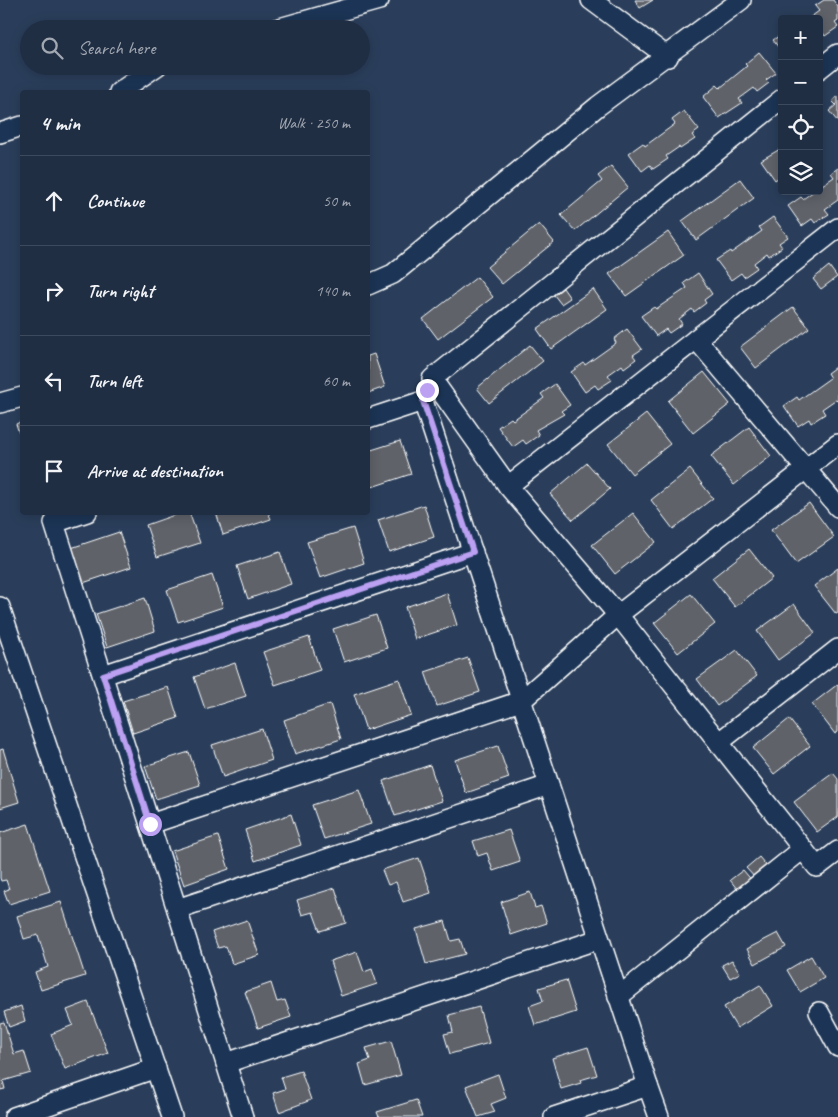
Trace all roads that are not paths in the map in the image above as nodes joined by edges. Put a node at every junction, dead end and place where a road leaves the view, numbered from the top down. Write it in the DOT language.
graph roads {
  1 [pos="379,0"];
  2 [pos="591,0"];
  3 [pos="741,0"];
  4 [pos="308,20"];
  5 [pos="838,54"];
  6 [pos="668,56"];
  7 [pos="823,66"];
  8 [pos="144,75"];
  9 [pos="122,90"];
  10 [pos="778,102"];
  11 [pos="20,127"];
  12 [pos="0,133"];
  13 [pos="838,228"];
  14 [pos="370,284"];
  15 [pos="696,339"];
  16 [pos="432,379"];
  17 [pos="20,398"];
  18 [pos="423,401"];
  19 [pos="0,404"];
  20 [pos="370,418"];
  21 [pos="838,444"];
  22 [pos="807,468"];
  23 [pos="508,486"];
  24 [pos="838,507"];
  25 [pos="79,515"];
  26 [pos="473,552"];
  27 [pos="0,607"];
  28 [pos="618,616"];
  29 [pos="838,649"];
  30 [pos="103,675"];
  31 [pos="521,701"];
  32 [pos="718,742"];
  33 [pos="549,785"];
  34 [pos="150,824"];
  35 [pos="803,849"];
  36 [pos="838,851"];
  37 [pos="177,909"];
  38 [pos="599,938"];
  39 [pos="618,997"];
  40 [pos="819,1012"];
  41 [pos="838,1048"];
  42 [pos="226,1063"];
  43 [pos="156,1068"];
  44 [pos="648,1086"];
  45 [pos="14,1117"];
  46 [pos="172,1117"];
  47 [pos="243,1117"];
  48 [pos="554,1117"];
  49 [pos="659,1117"];
  1 -- 4 [label="street"];
  2 -- 6 [label="street"];
  3 -- 6 [label="street"];
  5 -- 7 [label="street"];
  6 -- 14 [label="street"];
  8 -- 9 [label="street"];
  10 -- 16 [label="street"];
  11 -- 12 [label="street"];
  13 -- 15 [label="street"];
  15 -- 22 [label="street"];
  15 -- 23 [label="street"];
  16 -- 18 [label="street"];
  16 -- 23 [label="street"];
  17 -- 19 [label="street"];
  18 -- 20 [label="street"];
  18 -- 26 [label="street"];
  21 -- 22 [label="street"];
  22 -- 24 [label="street"];
  22 -- 28 [label="street"];
  23 -- 28 [label="street"];
  25 -- 30 [label="street"];
  26 -- 30 [label="street"];
  26 -- 31 [label="street"];
  27 -- 43 [label="street"];
  28 -- 31 [label="street"];
  28 -- 32 [label="street"];
  29 -- 32 [label="street"];
  30 -- 34 [label="street"];
  31 -- 33 [label="street"];
  31 -- 34 [label="street"];
  32 -- 35 [label="street"];
  33 -- 37 [label="street"];
  33 -- 38 [label="street"];
  34 -- 37 [label="street"];
  35 -- 36 [label="street"];
  35 -- 39 [label="street"];
  37 -- 42 [label="street"];
  38 -- 39 [label="street"];
  38 -- 42 [label="street"];
  39 -- 44 [label="street"];
  40 -- 41 [label="street"];
  42 -- 47 [label="street"];
  43 -- 45 [label="street"];
  43 -- 46 [label="street"];
  44 -- 48 [label="street"];
  44 -- 49 [label="street"];
}
